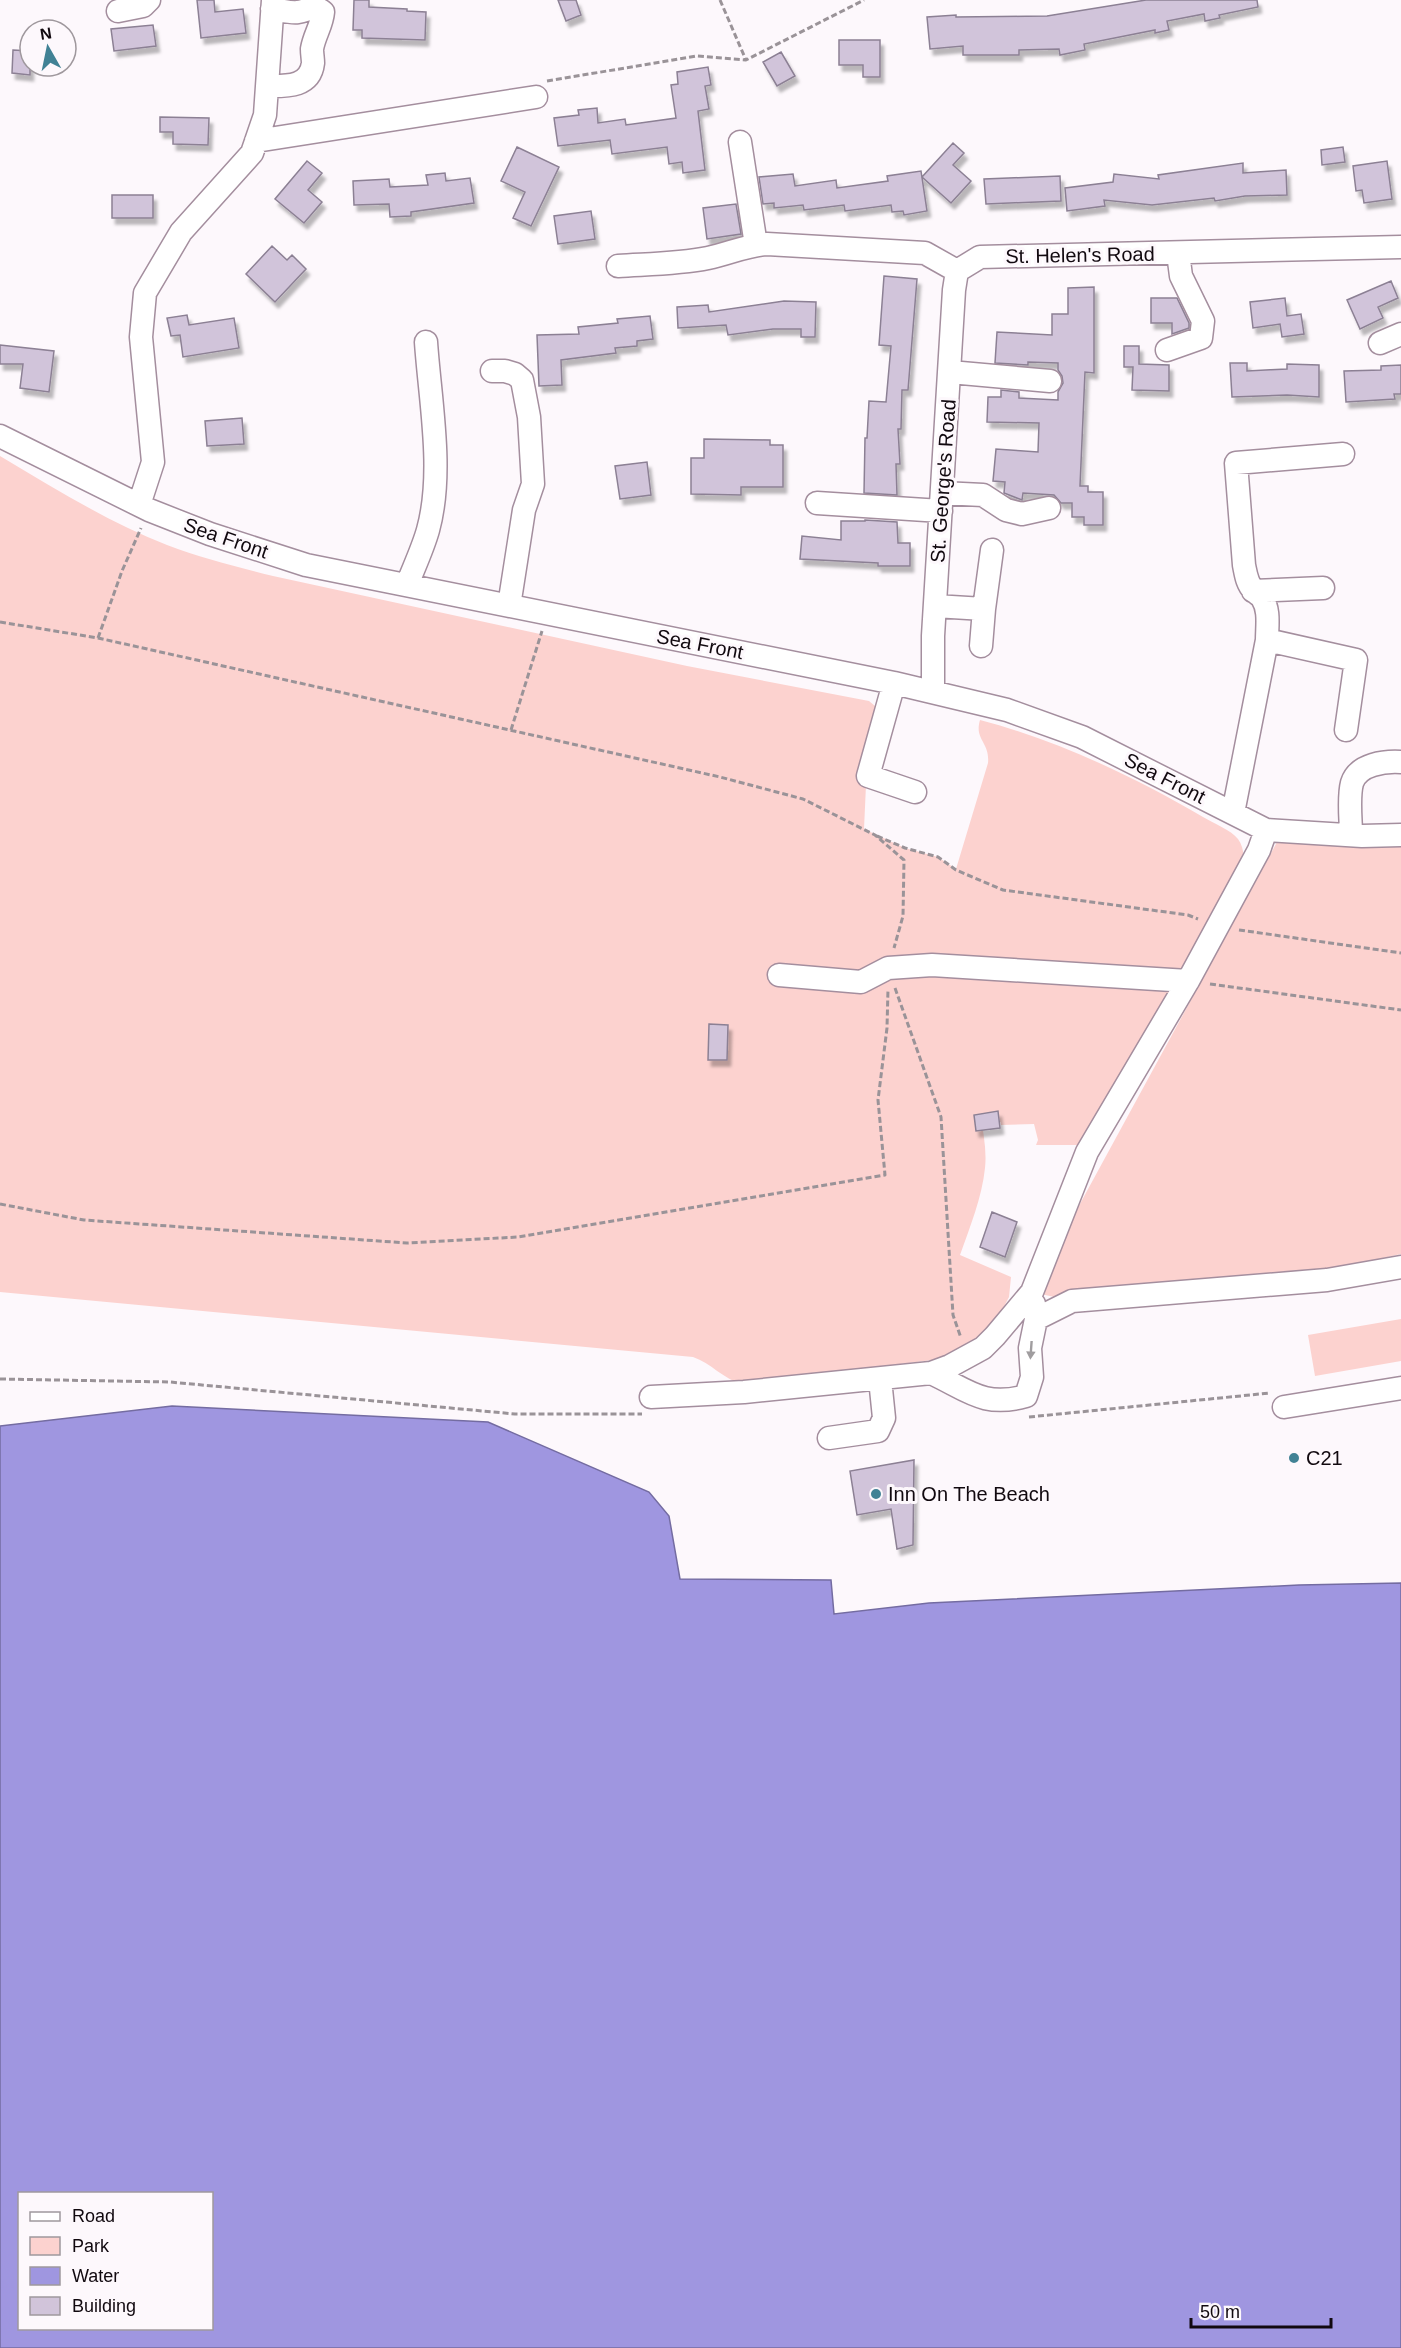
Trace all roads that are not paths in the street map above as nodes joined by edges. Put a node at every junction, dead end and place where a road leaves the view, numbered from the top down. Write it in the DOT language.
graph roads {
  1 [pos="149,0"];
  2 [pos="272,4"];
  3 [pos="118,11"];
  4 [pos="267,86"];
  5 [pos="537,90"];
  6 [pos="256,141"];
  7 [pos="741,142"];
  8 [pos="762,244"];
  9 [pos="1401,247"];
  10 [pos="1178,253"];
  11 [pos="618,266"];
  12 [pos="957,271"];
  13 [pos="1401,334"];
  14 [pos="426,342"];
  15 [pos="1380,343"];
  16 [pos="1167,350"];
  17 [pos="492,371"];
  18 [pos="950,372"];
  19 [pos="1050,381"];
  20 [pos="0,436"];
  21 [pos="1343,454"];
  22 [pos="942,502"];
  23 [pos="817,503"];
  24 [pos="144,507"];
  25 [pos="1049,508"];
  26 [pos="992,550"];
  27 [pos="407,585"];
  28 [pos="1323,588"];
  29 [pos="1253,591"];
  30 [pos="509,606"];
  31 [pos="935,606"];
  32 [pos="984,609"];
  33 [pos="1267,640"];
  34 [pos="981,646"];
  35 [pos="894,683"];
  36 [pos="933,692"];
  37 [pos="1346,730"];
  38 [pos="1401,762"];
  39 [pos="915,792"];
  40 [pos="1233,813"];
  41 [pos="1266,830"];
  42 [pos="1351,835"];
  43 [pos="1401,835"];
  44 [pos="779,975"];
  45 [pos="1188,981"];
  46 [pos="1401,1267"];
  47 [pos="1032,1292"];
  48 [pos="1036,1319"];
  49 [pos="975,1352"];
  50 [pos="931,1373"];
  51 [pos="880,1379"];
  52 [pos="1401,1388"];
  53 [pos="651,1397"];
  54 [pos="982,1399"];
  55 [pos="1284,1407"];
  56 [pos="829,1438"];
  1 -- 3 [label="street"];
  2 -- 4 [label="street"];
  2 -- 4 [label="street"];
  4 -- 6 [label="street"];
  5 -- 6 [label="street"];
  6 -- 24 [label="street"];
  7 -- 8 [label="street"];
  8 -- 11 [label="street"];
  8 -- 12 [label="street"];
  9 -- 10 [label="street, St. Helen's Road"];
  10 -- 12 [label="street, St. Helen's Road"];
  10 -- 16 [label="street"];
  12 -- 18 [label="street, St. George's Road"];
  13 -- 15 [label="street"];
  14 -- 27 [label="street"];
  17 -- 30 [label="street"];
  18 -- 19 [label="street"];
  18 -- 22 [label="street, St. George's Road"];
  20 -- 24 [label="street, Sea Front"];
  21 -- 29 [label="street"];
  22 -- 23 [label="street"];
  22 -- 25 [label="street"];
  22 -- 31 [label="street, St. George's Road"];
  24 -- 27 [label="street, Sea Front"];
  26 -- 32 [label="street"];
  27 -- 30 [label="street, Sea Front"];
  28 -- 29 [label="street"];
  29 -- 33 [label="street"];
  30 -- 35 [label="street, Sea Front"];
  31 -- 32 [label="street"];
  31 -- 36 [label="street, St. George's Road"];
  32 -- 34 [label="street"];
  33 -- 37 [label="street"];
  33 -- 40 [label="street"];
  35 -- 36 [label="street, Sea Front"];
  35 -- 39 [label="street"];
  36 -- 40 [label="street, Sea Front"];
  38 -- 42 [label="street"];
  40 -- 41 [label="street, Sea Front"];
  41 -- 42 [label="street, Sea Front"];
  41 -- 45 [label="street"];
  42 -- 43 [label="street, Sea Front"];
  44 -- 45 [label="street"];
  45 -- 47 [label="street"];
  46 -- 48 [label="street"];
  47 -- 48 [label="street"];
  47 -- 49 [label="street"];
  48 -- 54 [label="street, one-way"];
  49 -- 50 [label="street"];
  49 -- 54 [label="street"];
  50 -- 51 [label="street"];
  50 -- 54 [label="street"];
  51 -- 53 [label="street"];
  51 -- 56 [label="street"];
  52 -- 55 [label="street"];
}
